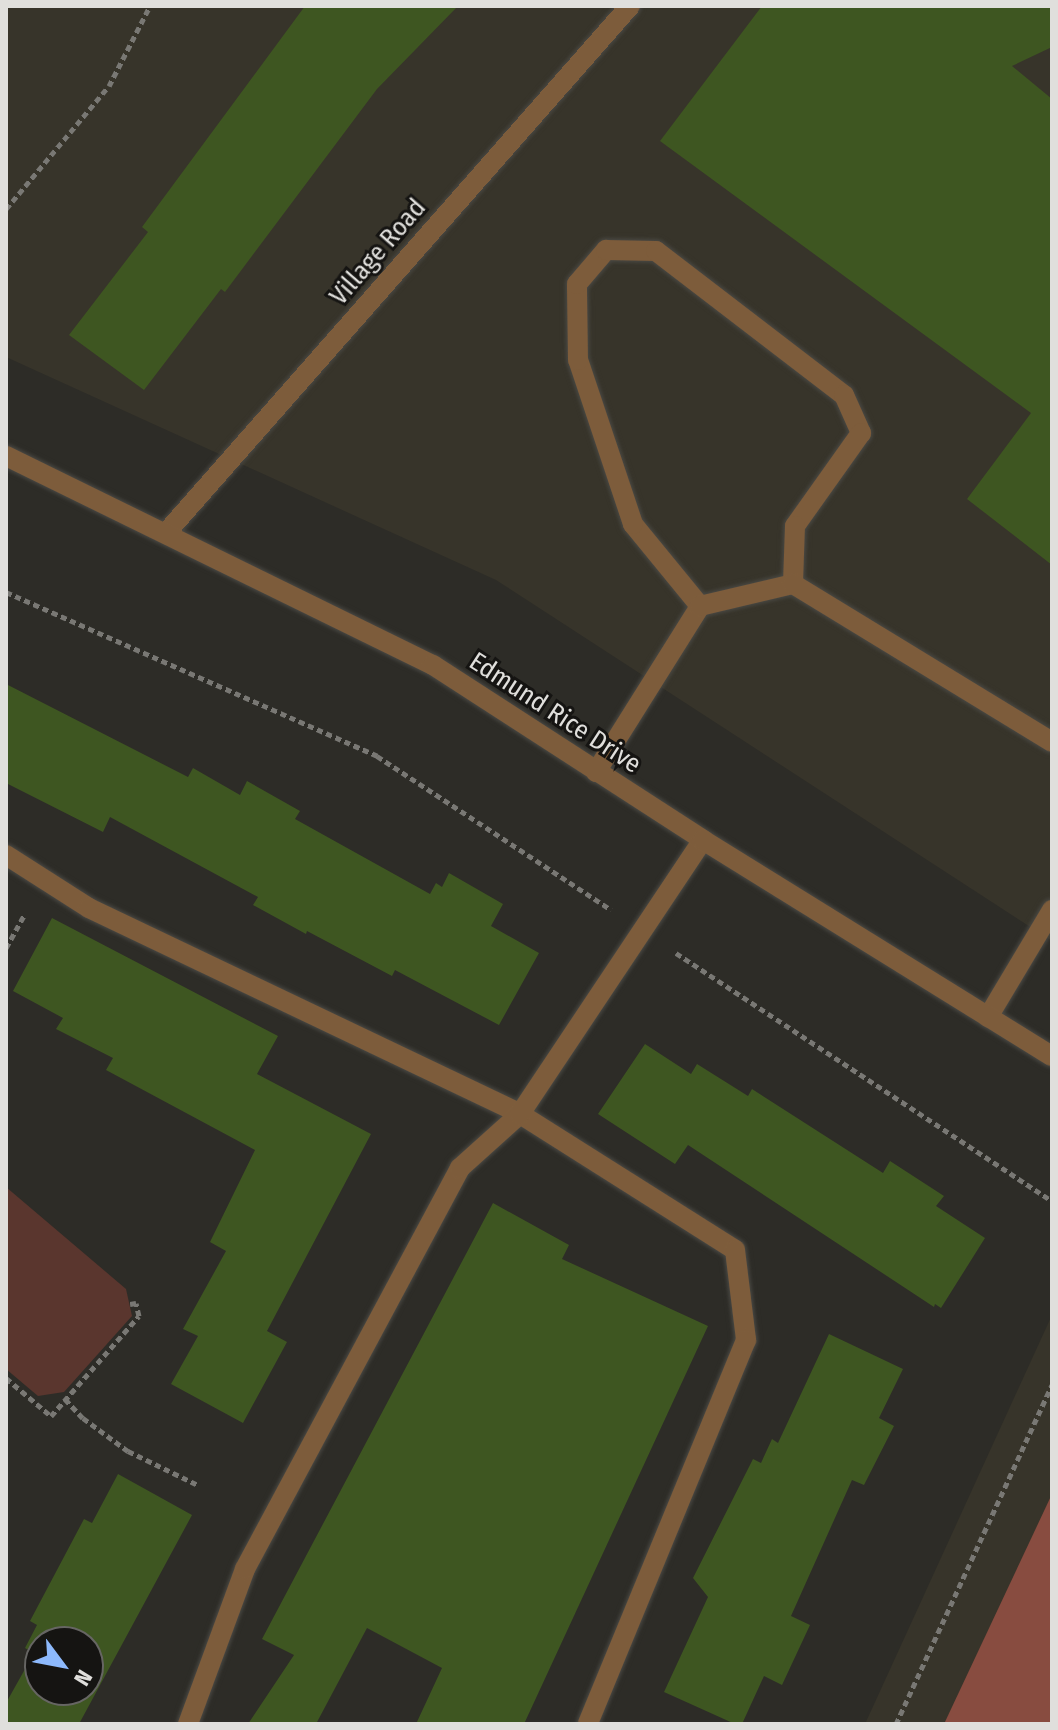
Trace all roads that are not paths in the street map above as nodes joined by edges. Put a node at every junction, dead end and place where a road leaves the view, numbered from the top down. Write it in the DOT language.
graph roads {
  1 [pos="630,6"];
  2 [pos="6,456"];
  3 [pos="166,533"];
  4 [pos="793,584"];
  5 [pos="700,606"];
  6 [pos="1052,742"];
  7 [pos="596,772"];
  8 [pos="703,840"];
  9 [pos="6,855"];
  10 [pos="1052,910"];
  11 [pos="988,1017"];
  12 [pos="1052,1056"];
  13 [pos="520,1114"];
  14 [pos="188,1724"];
  15 [pos="588,1724"];
  1 -- 3 [label="street, Village Road"];
  2 -- 3 [label="street, Edmund Rice Drive"];
  3 -- 7 [label="street, Edmund Rice Drive"];
  4 -- 5 [label="street"];
  4 -- 5 [label="street"];
  4 -- 6 [label="street"];
  5 -- 7 [label="street"];
  7 -- 8 [label="street, Edmund Rice Drive"];
  8 -- 11 [label="street, Edmund Rice Drive"];
  8 -- 13 [label="street"];
  9 -- 13 [label="street"];
  10 -- 11 [label="street"];
  11 -- 12 [label="street, Edmund Rice Drive"];
  13 -- 14 [label="street"];
  13 -- 15 [label="street"];
}
